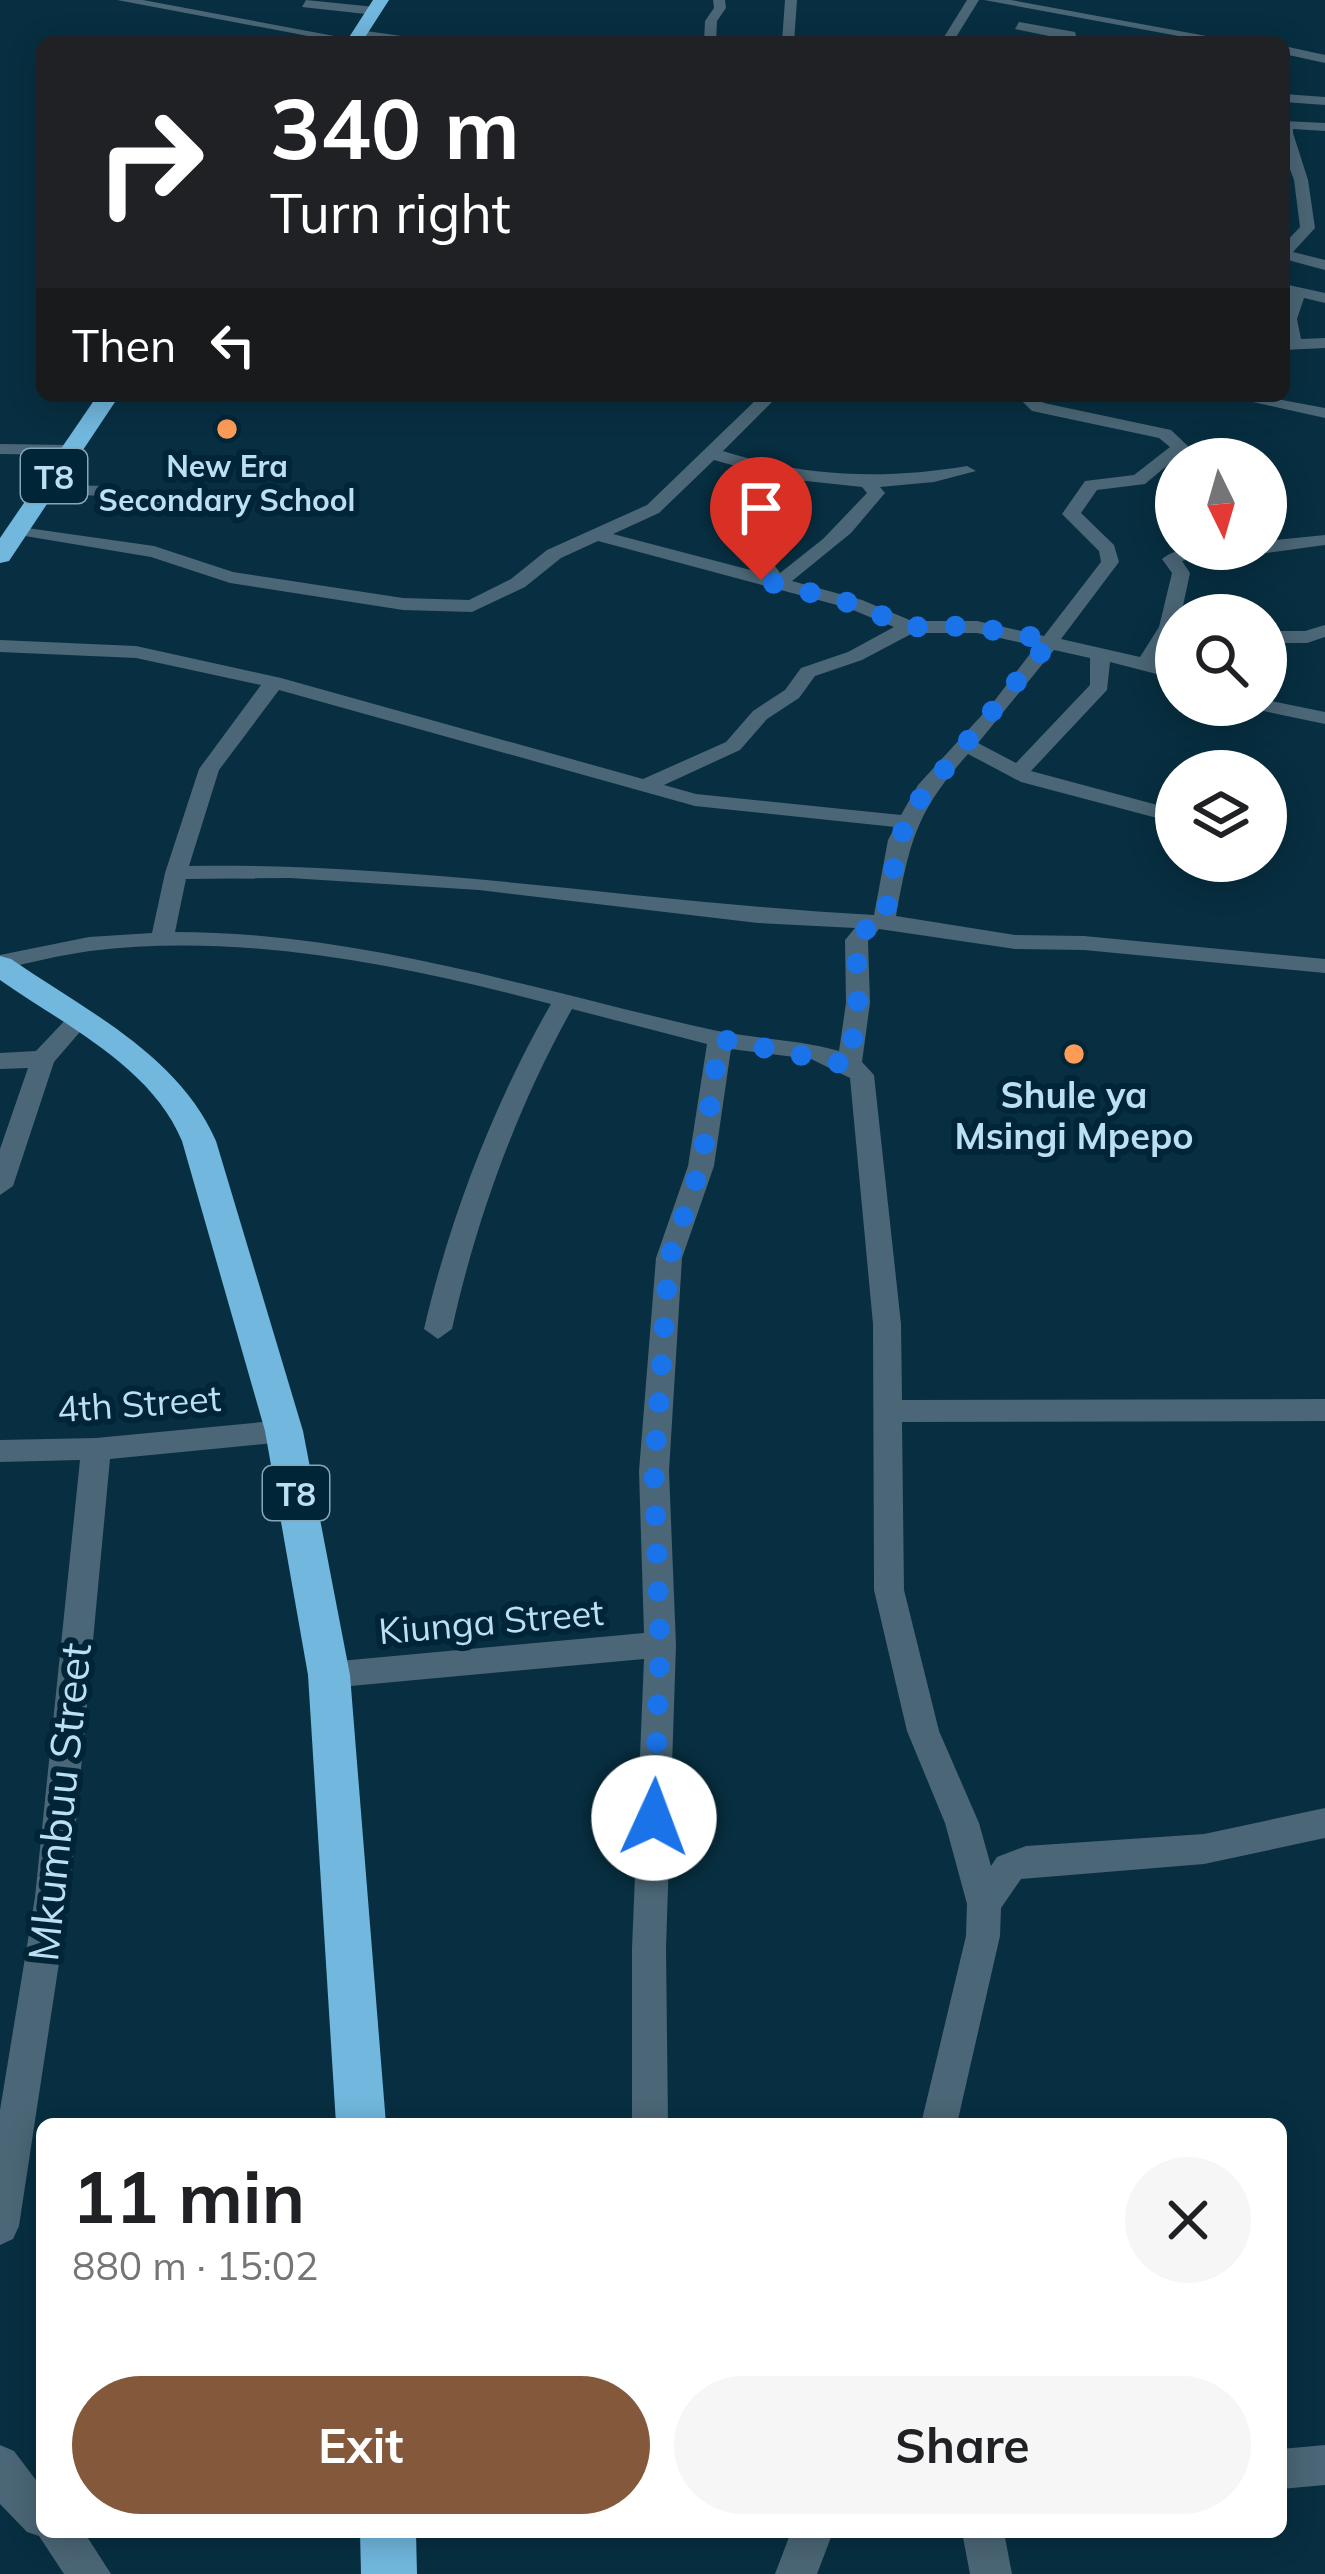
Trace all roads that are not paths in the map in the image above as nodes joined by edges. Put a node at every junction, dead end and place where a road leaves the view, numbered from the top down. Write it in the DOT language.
graph roads {
  1 [pos="123,0"];
  2 [pos="791,0"];
  3 [pos="973,0"];
  4 [pos="990,0"];
  5 [pos="723,2"];
  6 [pos="306,4"];
  7 [pos="378,5"];
  8 [pos="1052,11"];
  9 [pos="1019,26"];
  10 [pos="338,36"];
  11 [pos="358,36"];
  12 [pos="710,36"];
  13 [pos="788,36"];
  14 [pos="951,36"];
  15 [pos="1015,36"];
  16 [pos="1071,36"];
  17 [pos="1198,36"];
  18 [pos="1290,51"];
  19 [pos="1325,59"];
  20 [pos="1290,98"];
  21 [pos="1325,100"];
  22 [pos="1290,125"];
  23 [pos="1325,127"];
  24 [pos="1293,181"];
  25 [pos="1300,205"];
  26 [pos="1325,208"];
  27 [pos="1325,238"];
  28 [pos="1290,250"];
  29 [pos="1290,251"];
  30 [pos="1290,251"];
  31 [pos="1325,265"];
  32 [pos="1290,291"];
  33 [pos="1325,298"];
  34 [pos="1325,343"];
  35 [pos="1290,345"];
  36 [pos="104,402"];
  37 [pos="764,402"];
  38 [pos="1032,402"];
  39 [pos="1266,402"];
  40 [pos="1325,413"];
  41 [pos="0,449"];
  42 [pos="70,450"];
  43 [pos="714,454"];
  44 [pos="967,471"];
  45 [pos="870,485"];
  46 [pos="46,490"];
  47 [pos="167,504"];
  48 [pos="751,517"];
  49 [pos="14,526"];
  50 [pos="600,536"];
  51 [pos="1325,541"];
  52 [pos="1287,545"];
  53 [pos="0,556"];
  54 [pos="777,584"];
  55 [pos="909,627"];
  56 [pos="1325,631"];
  57 [pos="1287,638"];
  58 [pos="1051,640"];
  59 [pos="0,646"];
  60 [pos="1100,654"];
  61 [pos="1155,667"];
  62 [pos="274,682"];
  63 [pos="1287,710"];
  64 [pos="1325,718"];
  65 [pos="967,745"];
  66 [pos="1018,773"];
  67 [pos="646,784"];
  68 [pos="1155,811"];
  69 [pos="906,822"];
  70 [pos="176,873"];
  71 [pos="878,922"];
  72 [pos="162,938"];
  73 [pos="0,964"];
  74 [pos="1325,966"];
  75 [pos="566,999"];
  76 [pos="79,1019"];
  77 [pos="720,1039"];
  78 [pos="44,1060"];
  79 [pos="0,1061"];
  80 [pos="849,1065"];
  81 [pos="5,1152"];
  82 [pos="0,1186"];
  83 [pos="438,1329"];
  84 [pos="1325,1410"];
  85 [pos="888,1412"];
  86 [pos="284,1431"];
  87 [pos="96,1449"];
  88 [pos="0,1451"];
  89 [pos="660,1645"];
  90 [pos="329,1675"];
  91 [pos="1325,1823"];
  92 [pos="984,1904"];
  93 [pos="362,2118"];
  94 [pos="650,2118"];
  95 [pos="940,2118"];
  96 [pos="0,2226"];
  97 [pos="0,2465"];
  98 [pos="1325,2465"];
  99 [pos="1287,2468"];
  100 [pos="36,2511"];
  101 [pos="63,2538"];
  102 [pos="388,2538"];
  103 [pos="810,2538"];
  104 [pos="984,2538"];
  105 [pos="90,2574"];
  106 [pos="389,2574"];
  107 [pos="796,2574"];
  108 [pos="991,2574"];
  1 -- 10 [label="street"];
  2 -- 13 [label="street"];
  3 -- 14 [label="street"];
  4 -- 8 [label="street"];
  5 -- 12 [label="street"];
  6 -- 7 [label="street"];
  7 -- 11 [label="highway"];
  8 -- 9 [label="street"];
  8 -- 17 [label="street"];
  9 -- 15 [label="street"];
  9 -- 16 [label="street"];
  18 -- 19 [label="street"];
  20 -- 21 [label="street"];
  22 -- 23 [label="street"];
  24 -- 25 [label="street"];
  25 -- 26 [label="street"];
  25 -- 28 [label="street"];
  27 -- 29 [label="street"];
  30 -- 31 [label="street"];
  32 -- 33 [label="street"];
  34 -- 35 [label="street"];
  36 -- 42 [label="highway, T8"];
  37 -- 43 [label="street"];
  38 -- 58 [label="street"];
  39 -- 40 [label="street"];
  41 -- 42 [label="street"];
  42 -- 46 [label="highway, T8"];
  43 -- 45 [label="street"];
  43 -- 50 [label="street"];
  44 -- 45 [label="street"];
  45 -- 54 [label="street"];
  46 -- 47 [label="street"];
  46 -- 49 [label="highway, T8"];
  48 -- 54 [label="street"];
  49 -- 50 [label="street"];
  49 -- 53 [label="highway, T8"];
  50 -- 54 [label="street"];
  51 -- 52 [label="street"];
  54 -- 55 [label="street"];
  55 -- 58 [label="street"];
  55 -- 67 [label="street"];
  56 -- 57 [label="street"];
  58 -- 60 [label="street"];
  58 -- 65 [label="street"];
  59 -- 62 [label="street"];
  60 -- 61 [label="street"];
  60 -- 66 [label="street"];
  62 -- 67 [label="street"];
  62 -- 70 [label="street"];
  63 -- 64 [label="street"];
  65 -- 66 [label="street"];
  65 -- 69 [label="street"];
  66 -- 68 [label="street"];
  67 -- 69 [label="street"];
  69 -- 71 [label="street"];
  70 -- 71 [label="street"];
  70 -- 72 [label="street"];
  71 -- 74 [label="street"];
  71 -- 80 [label="street"];
  72 -- 73 [label="street"];
  72 -- 75 [label="street"];
  73 -- 76 [label="highway, T8"];
  75 -- 77 [label="street"];
  75 -- 83 [label="street"];
  76 -- 78 [label="street"];
  76 -- 86 [label="highway, T8"];
  77 -- 80 [label="street"];
  77 -- 89 [label="street"];
  78 -- 79 [label="street"];
  78 -- 81 [label="street"];
  80 -- 85 [label="street"];
  81 -- 82 [label="street"];
  84 -- 85 [label="street"];
  85 -- 92 [label="street"];
  86 -- 87 [label="street, 4th Street"];
  86 -- 90 [label="highway, T8"];
  87 -- 88 [label="street, 4th Street"];
  87 -- 96 [label="street, Mkumbuu Street"];
  89 -- 90 [label="street, Kiunga Street"];
  89 -- 94 [label="street"];
  90 -- 93 [label="highway, T8"];
  91 -- 92 [label="street"];
  92 -- 95 [label="street"];
  97 -- 100 [label="street"];
  98 -- 99 [label="street"];
  101 -- 105 [label="street"];
  102 -- 106 [label="highway"];
  103 -- 107 [label="street"];
  104 -- 108 [label="street"];
}
